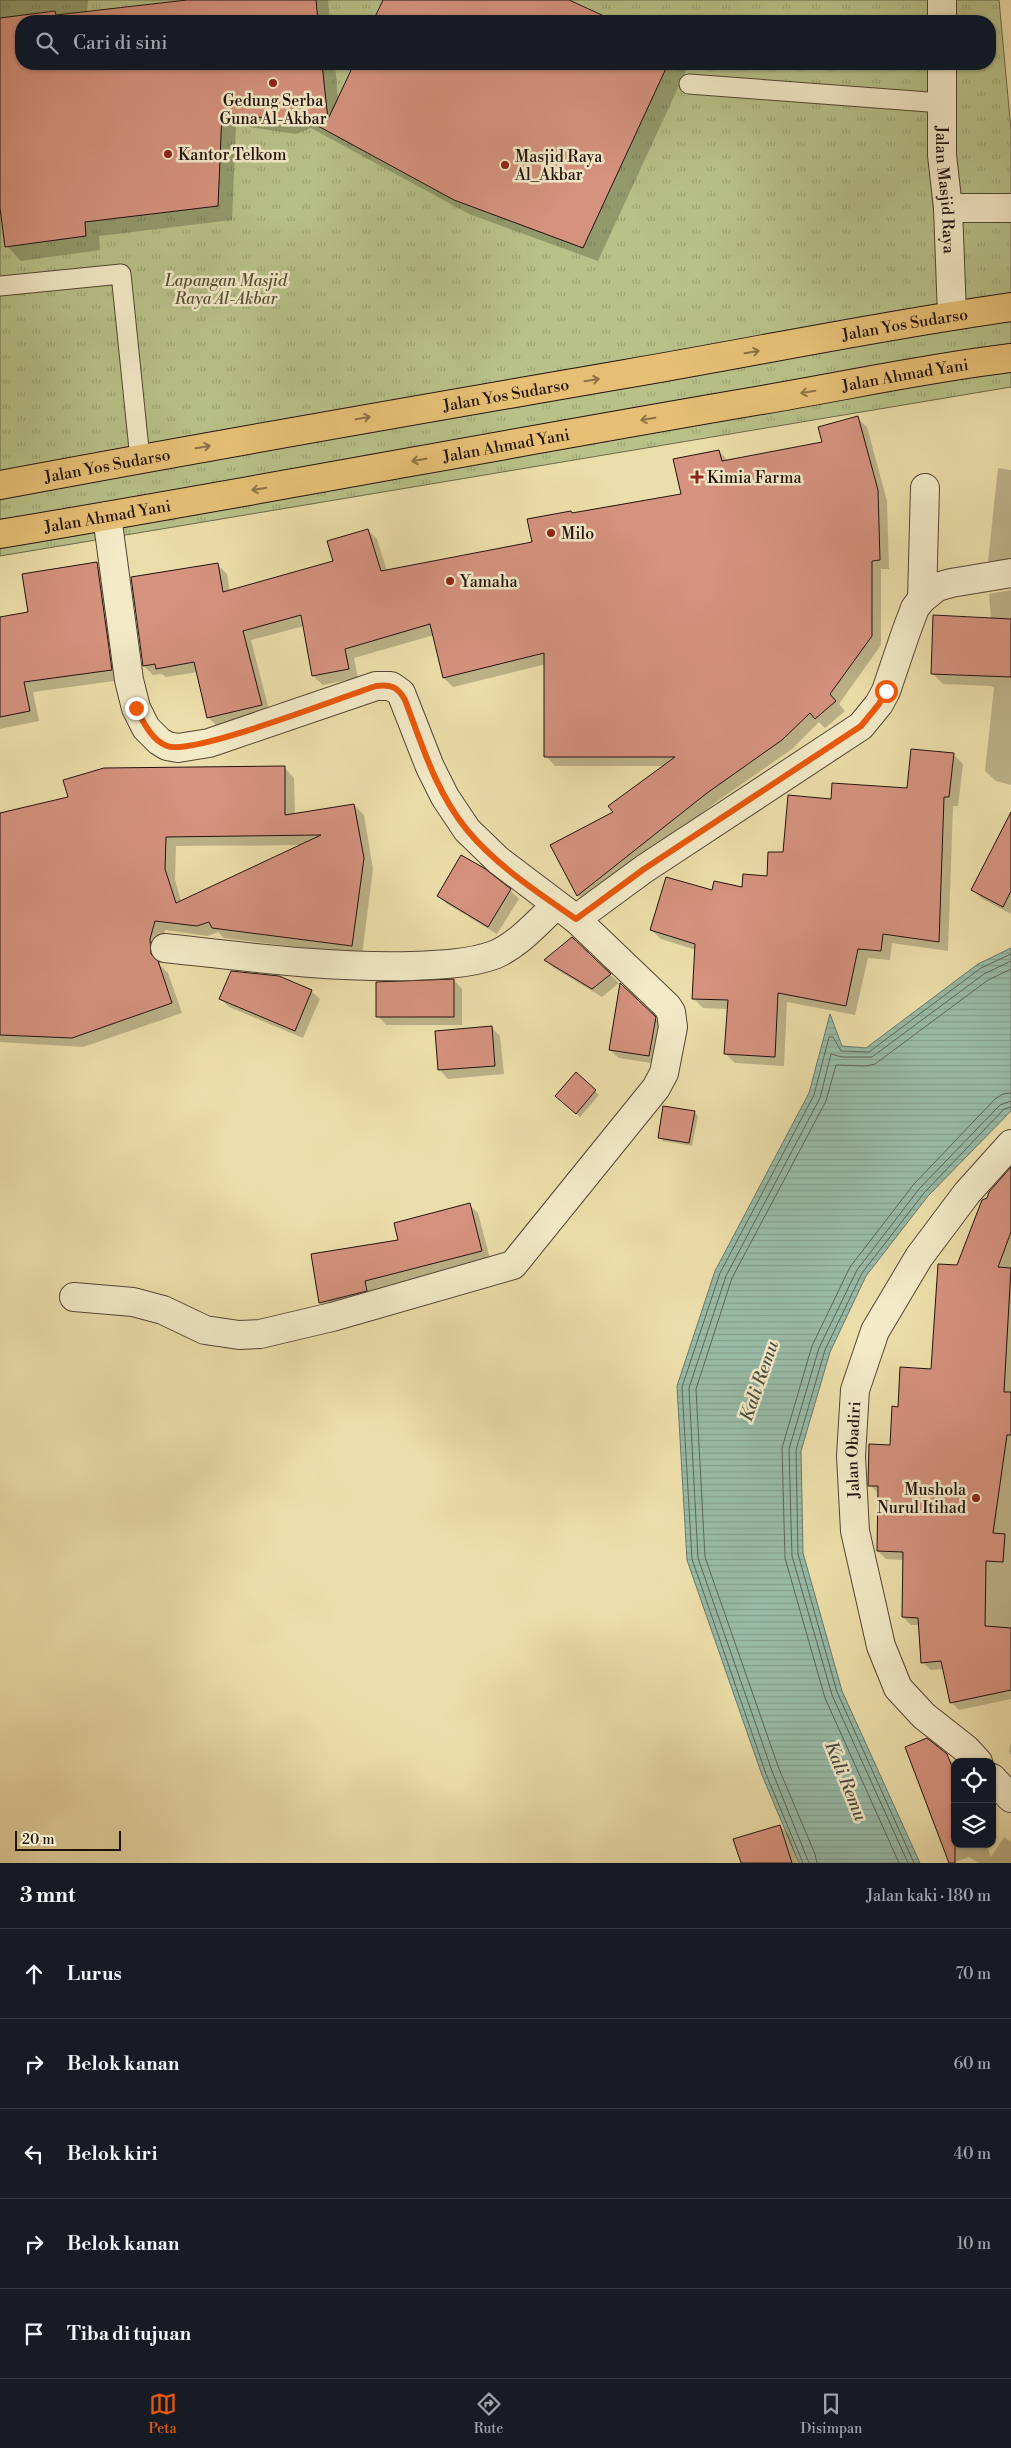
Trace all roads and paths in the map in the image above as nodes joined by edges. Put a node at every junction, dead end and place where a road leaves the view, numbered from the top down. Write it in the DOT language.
graph roads {
  1 [pos="942,0"];
  2 [pos="942,15"];
  3 [pos="942,70"];
  4 [pos="689,84"];
  5 [pos="942,103"];
  6 [pos="948,208"];
  7 [pos="1011,208"];
  8 [pos="0,286"];
  9 [pos="1011,307"];
  10 [pos="952,315"];
  11 [pos="1011,358"];
  12 [pos="140,458"];
  13 [pos="0,485"];
  14 [pos="925,488"];
  15 [pos="107,516"];
  16 [pos="0,534"];
  17 [pos="1011,573"];
  18 [pos="922,599"];
  19 [pos="566,912"];
  20 [pos="165,948"];
  21 [pos="1011,1144"];
  22 [pos="74,1298"];
  23 [pos="974,1758"];
  24 [pos="996,1782"];
  25 [pos="1011,1798"];
  1 -- 2 [label="street"];
  3 -- 5 [label="street, Jalan Masjid Raya"];
  4 -- 5 [label="lane"];
  5 -- 6 [label="street, Jalan Masjid Raya"];
  6 -- 7 [label="street"];
  6 -- 10 [label="street, Jalan Masjid Raya"];
  8 -- 12 [label="lane"];
  9 -- 10 [label="highway, Jalan Yos Sudarso"];
  12 -- 10 [label="highway, Jalan Yos Sudarso, one-way"];
  11 -- 15 [label="highway, Jalan Ahmad Yani, one-way"];
  12 -- 13 [label="highway, Jalan Yos Sudarso"];
  14 -- 18 [label="street"];
  15 -- 16 [label="highway, Jalan Ahmad Yani"];
  15 -- 19 [label="street"];
  17 -- 18 [label="street"];
  18 -- 19 [label="street"];
  19 -- 20 [label="street"];
  19 -- 22 [label="street"];
  21 -- 23 [label="street, Jalan Obadiri"];
  24 -- 25 [label="street"];
}
